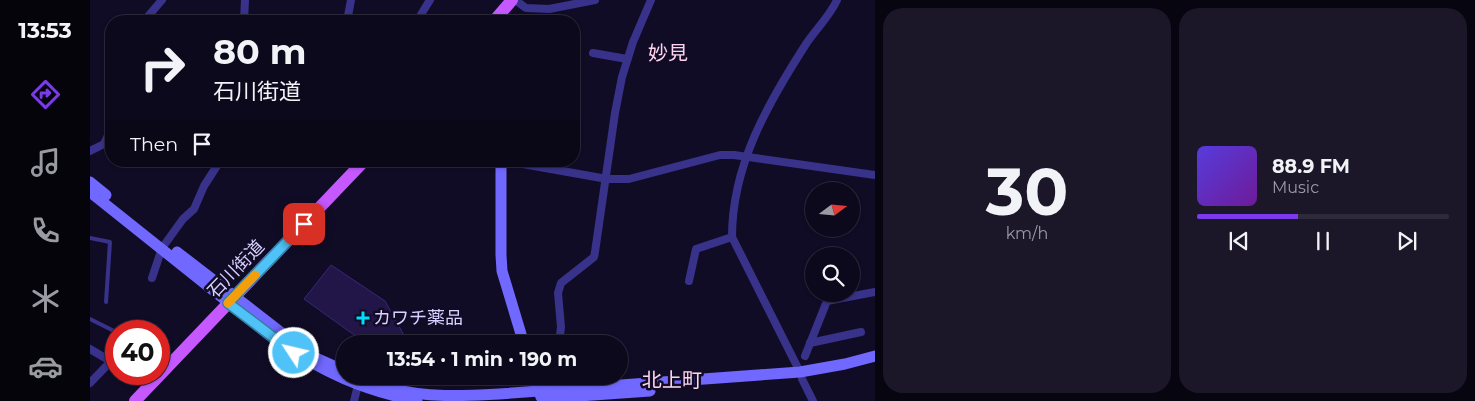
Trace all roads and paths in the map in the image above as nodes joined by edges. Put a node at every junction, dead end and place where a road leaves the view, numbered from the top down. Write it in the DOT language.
graph roads {
  1 [pos="162,0"];
  2 [pos="245,0"];
  3 [pos="351,0"];
  4 [pos="430,0"];
  5 [pos="514,0"];
  6 [pos="595,0"];
  7 [pos="651,0"];
  8 [pos="837,0"];
  9 [pos="149,15"];
  10 [pos="244,15"];
  11 [pos="348,15"];
  12 [pos="421,15"];
  13 [pos="501,15"];
  14 [pos="594,53"];
  15 [pos="627,59"];
  16 [pos="105,142"];
  17 [pos="90,151"];
  18 [pos="745,157"];
  19 [pos="216,167"];
  20 [pos="354,167"];
  21 [pos="501,167"];
  22 [pos="540,167"];
  23 [pos="875,175"];
  24 [pos="607,179"];
  25 [pos="90,182"];
  26 [pos="90,192"];
  27 [pos="732,237"];
  28 [pos="90,238"];
  29 [pos="164,246"];
  30 [pos="152,278"];
  31 [pos="688,281"];
  32 [pos="875,292"];
  33 [pos="231,299"];
  34 [pos="106,302"];
  35 [pos="90,319"];
  36 [pos="105,326"];
  37 [pos="861,332"];
  38 [pos="521,335"];
  39 [pos="560,335"];
  40 [pos="810,343"];
  41 [pos="90,350"];
  42 [pos="105,356"];
  43 [pos="805,356"];
  44 [pos="875,356"];
  45 [pos="875,364"];
  46 [pos="336,366"];
  47 [pos="105,368"];
  48 [pos="336,373"];
  49 [pos="801,376"];
  50 [pos="90,383"];
  51 [pos="357,385"];
  52 [pos="366,385"];
  53 [pos="377,385"];
  54 [pos="542,396"];
  55 [pos="135,401"];
  56 [pos="354,401"];
  57 [pos="417,401"];
  58 [pos="813,401"];
  1 -- 9 [label="street"];
  2 -- 10 [label="street"];
  3 -- 11 [label="street"];
  4 -- 12 [label="street"];
  5 -- 6 [label="street"];
  5 -- 13 [label="main road"];
  7 -- 15 [label="street"];
  8 -- 18 [label="street"];
  14 -- 15 [label="street"];
  15 -- 24 [label="street"];
  16 -- 17 [label="street"];
  18 -- 23 [label="street"];
  18 -- 24 [label="street"];
  18 -- 27 [label="street"];
  19 -- 29 [label="street"];
  20 -- 33 [label="main road, 石川街道"];
  21 -- 38 [label="street"];
  22 -- 24 [label="street"];
  24 -- 39 [label="street"];
  25 -- 29 [label="street"];
  26 -- 29 [label="street"];
  27 -- 31 [label="street"];
  27 -- 49 [label="street"];
  28 -- 34 [label="lane"];
  29 -- 30 [label="street"];
  29 -- 33 [label="street"];
  32 -- 40 [label="street"];
  33 -- 46 [label="street"];
  33 -- 48 [label="street"];
  33 -- 55 [label="main road, 石川街道"];
  35 -- 36 [label="lane"];
  37 -- 40 [label="street"];
  40 -- 43 [label="street"];
  41 -- 42 [label="street"];
  44 -- 49 [label="street"];
  45 -- 49 [label="street"];
  47 -- 50 [label="street"];
  49 -- 54 [label="street"];
  49 -- 54 [label="street"];
  49 -- 58 [label="street"];
  51 -- 56 [label="street"];
  52 -- 57 [label="street"];
  53 -- 54 [label="street"];
}
